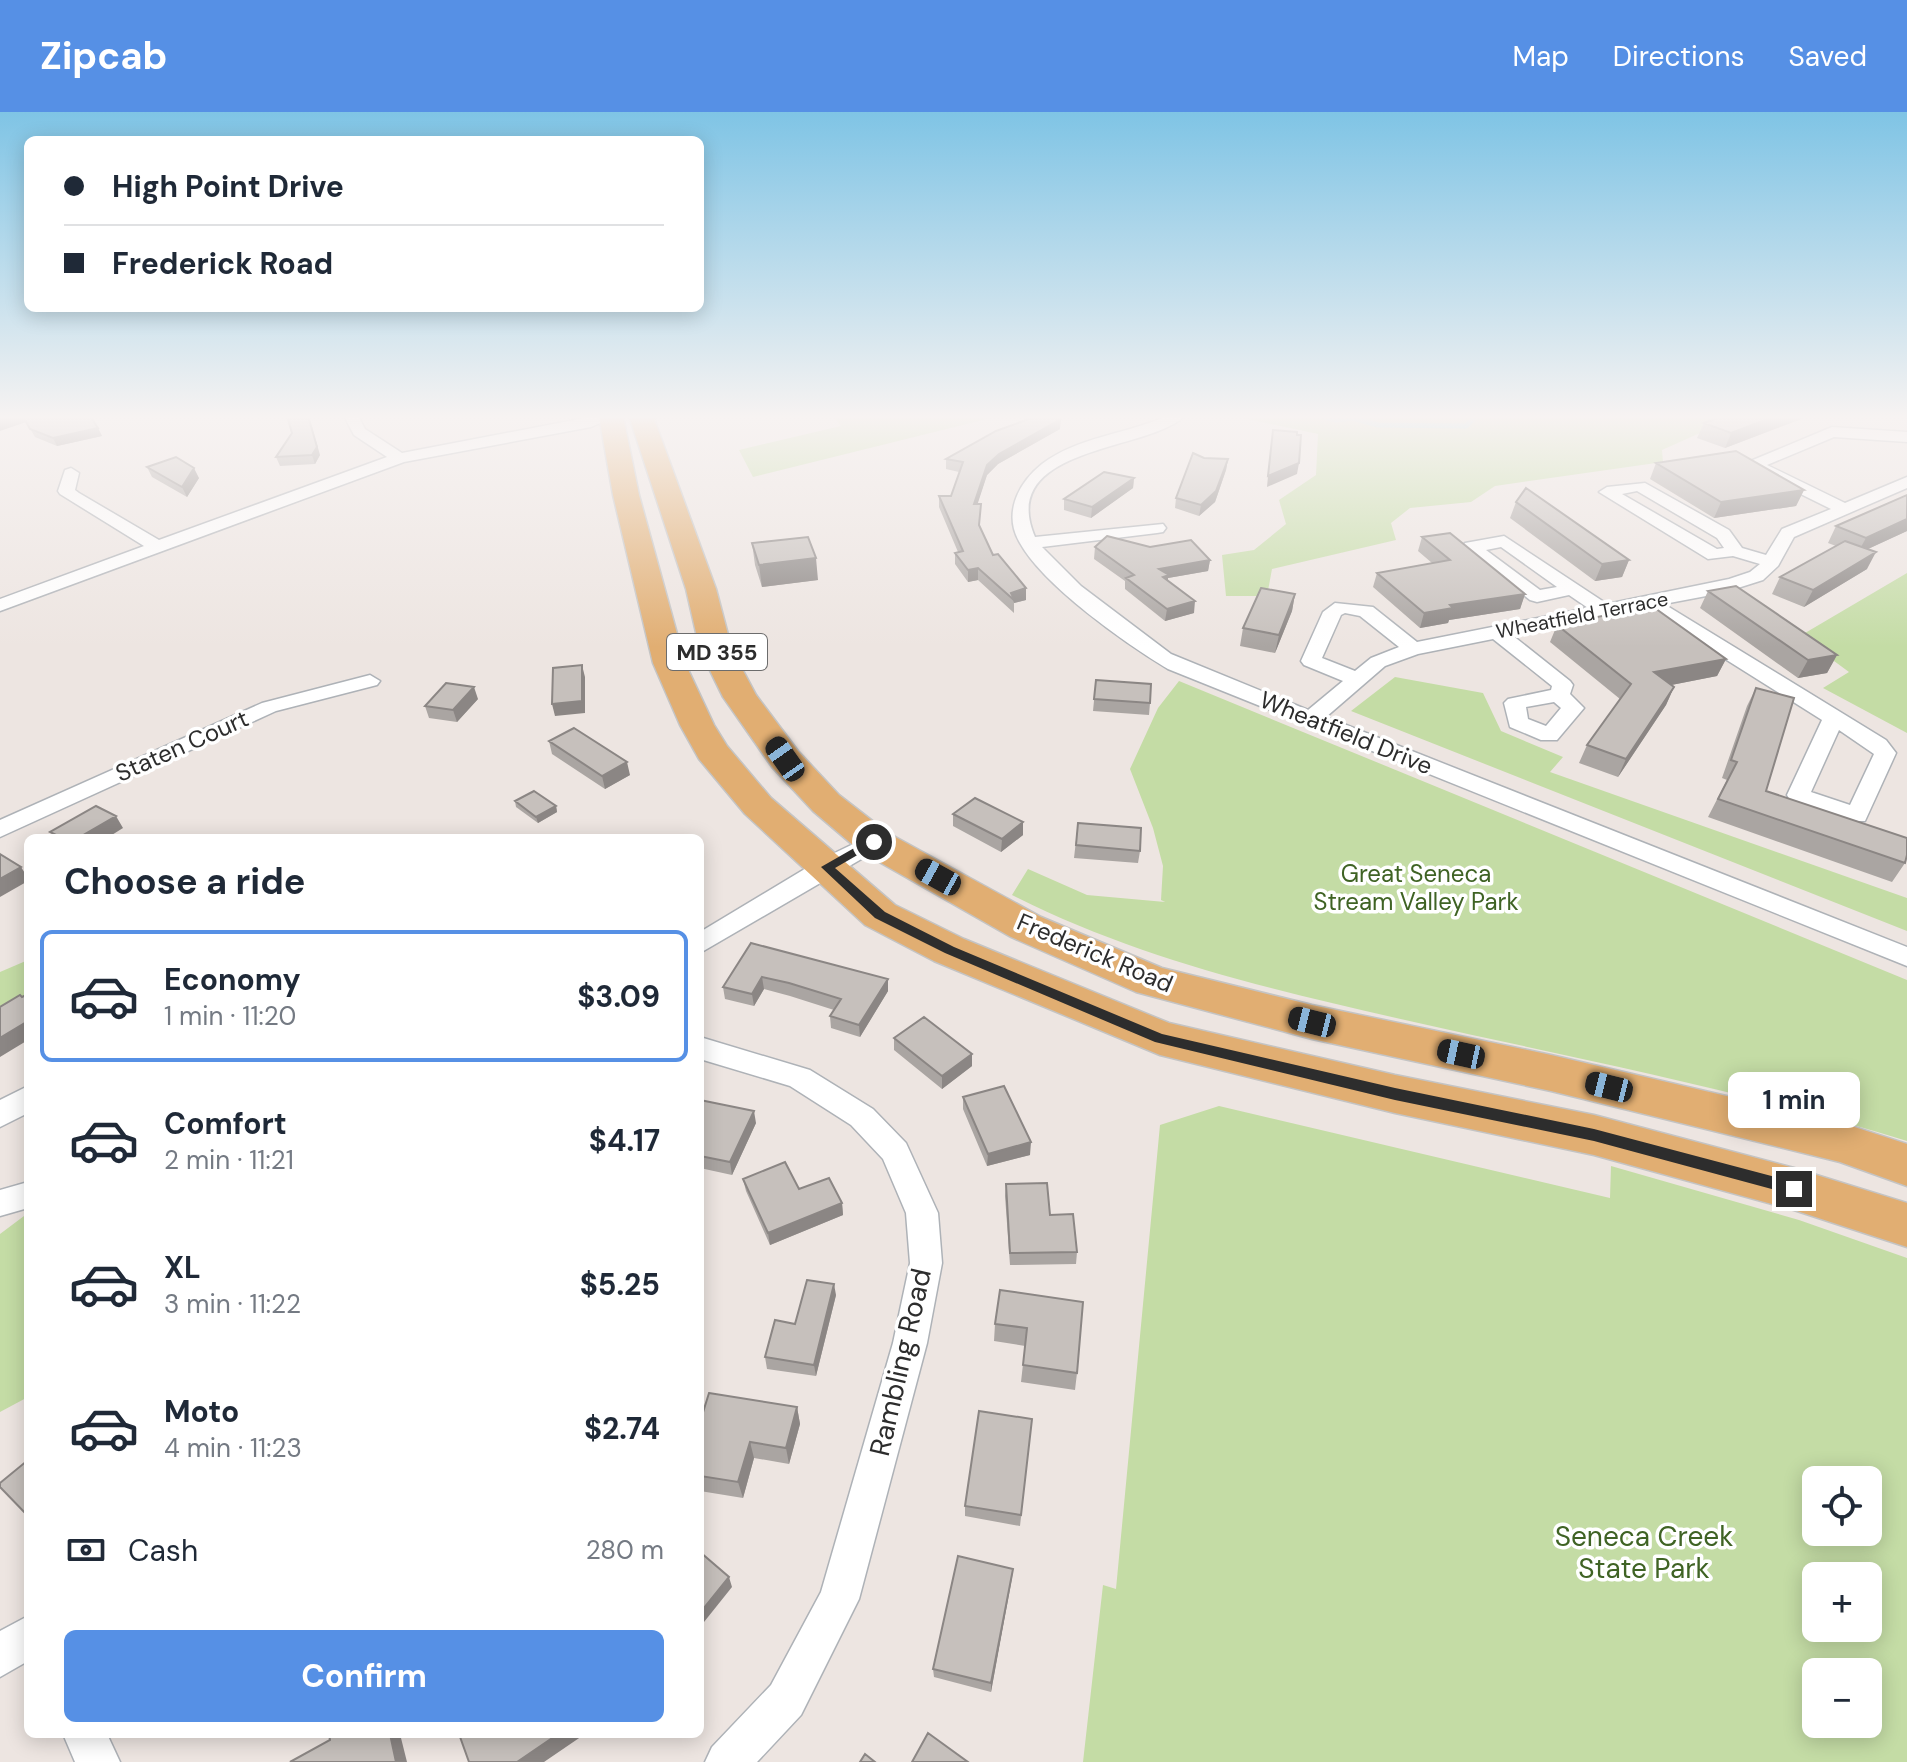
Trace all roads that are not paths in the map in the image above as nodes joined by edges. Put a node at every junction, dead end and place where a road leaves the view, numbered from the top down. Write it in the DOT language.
graph roads {
  1 [pos="68,493"];
  2 [pos="302,493"];
  3 [pos="626,493"];
  4 [pos="668,493"];
  5 [pos="1025,493"];
  6 [pos="1609,493"];
  7 [pos="1651,493"];
  8 [pos="1812,493"];
  9 [pos="1883,493"];
  10 [pos="1847,510"];
  11 [pos="1157,528"];
  12 [pos="1028,543"];
  13 [pos="156,546"];
  14 [pos="1733,551"];
  15 [pos="1772,562"];
  16 [pos="1573,589"];
  17 [pos="1647,602"];
  18 [pos="0,605"];
  19 [pos="1604,611"];
  20 [pos="1496,632"];
  21 [pos="1413,649"];
  22 [pos="1356,679"];
  23 [pos="370,681"];
  24 [pos="1559,695"];
  25 [pos="1834,718"];
  26 [pos="1311,719"];
  27 [pos="0,829"];
  28 [pos="874,842"];
  29 [pos="827,867"];
  30 [pos="704,942"];
  31 [pos="1907,957"];
  32 [pos="704,1049"];
  33 [pos="24,1102"];
  34 [pos="0,1115"];
  35 [pos="1907,1165"];
  36 [pos="1794,1189"];
  37 [pos="24,1196"];
  38 [pos="0,1203"];
  39 [pos="1907,1215"];
  40 [pos="1907,1225"];
  41 [pos="24,1639"];
  42 [pos="0,1656"];
  43 [pos="86,1738"];
  44 [pos="98,1762"];
  45 [pos="727,1762"];
  1 -- 13 [label="street"];
  2 -- 13 [label="street"];
  3 -- 29 [label="main road, MD 355"];
  4 -- 28 [label="main road, Frederick Road / MD 355"];
  5 -- 12 [label="street"];
  6 -- 14 [label="street"];
  7 -- 14 [label="street"];
  8 -- 10 [label="street"];
  9 -- 10 [label="street, Wheatfield Terrace"];
  10 -- 15 [label="street, Wheatfield Terrace"];
  11 -- 12 [label="street"];
  12 -- 26 [label="street, Wheatfield Drive"];
  13 -- 18 [label="street"];
  14 -- 15 [label="street"];
  15 -- 17 [label="street, Wheatfield Terrace"];
  16 -- 16 [label="street"];
  16 -- 19 [label="street"];
  17 -- 19 [label="street, Wheatfield Terrace"];
  17 -- 25 [label="street"];
  19 -- 20 [label="street, Wheatfield Terrace"];
  20 -- 21 [label="street, Wheatfield Terrace"];
  20 -- 24 [label="street"];
  21 -- 22 [label="street, Wheatfield Terrace"];
  21 -- 22 [label="street"];
  22 -- 26 [label="street, Wheatfield Terrace"];
  23 -- 27 [label="street, Staten Court"];
  25 -- 25 [label="street"];
  26 -- 31 [label="street, Wheatfield Drive"];
  28 -- 29 [label="street"];
  28 -- 35 [label="main road, Frederick Road / MD 355"];
  29 -- 30 [label="street"];
  29 -- 36 [label="main road, MD 355"];
  32 -- 45 [label="street, Rambling Road"];
  33 -- 34 [label="street"];
  36 -- 39 [label="main road"];
  36 -- 40 [label="main road, MD 355"];
  37 -- 38 [label="street"];
  41 -- 42 [label="street"];
  43 -- 44 [label="street"];
}
